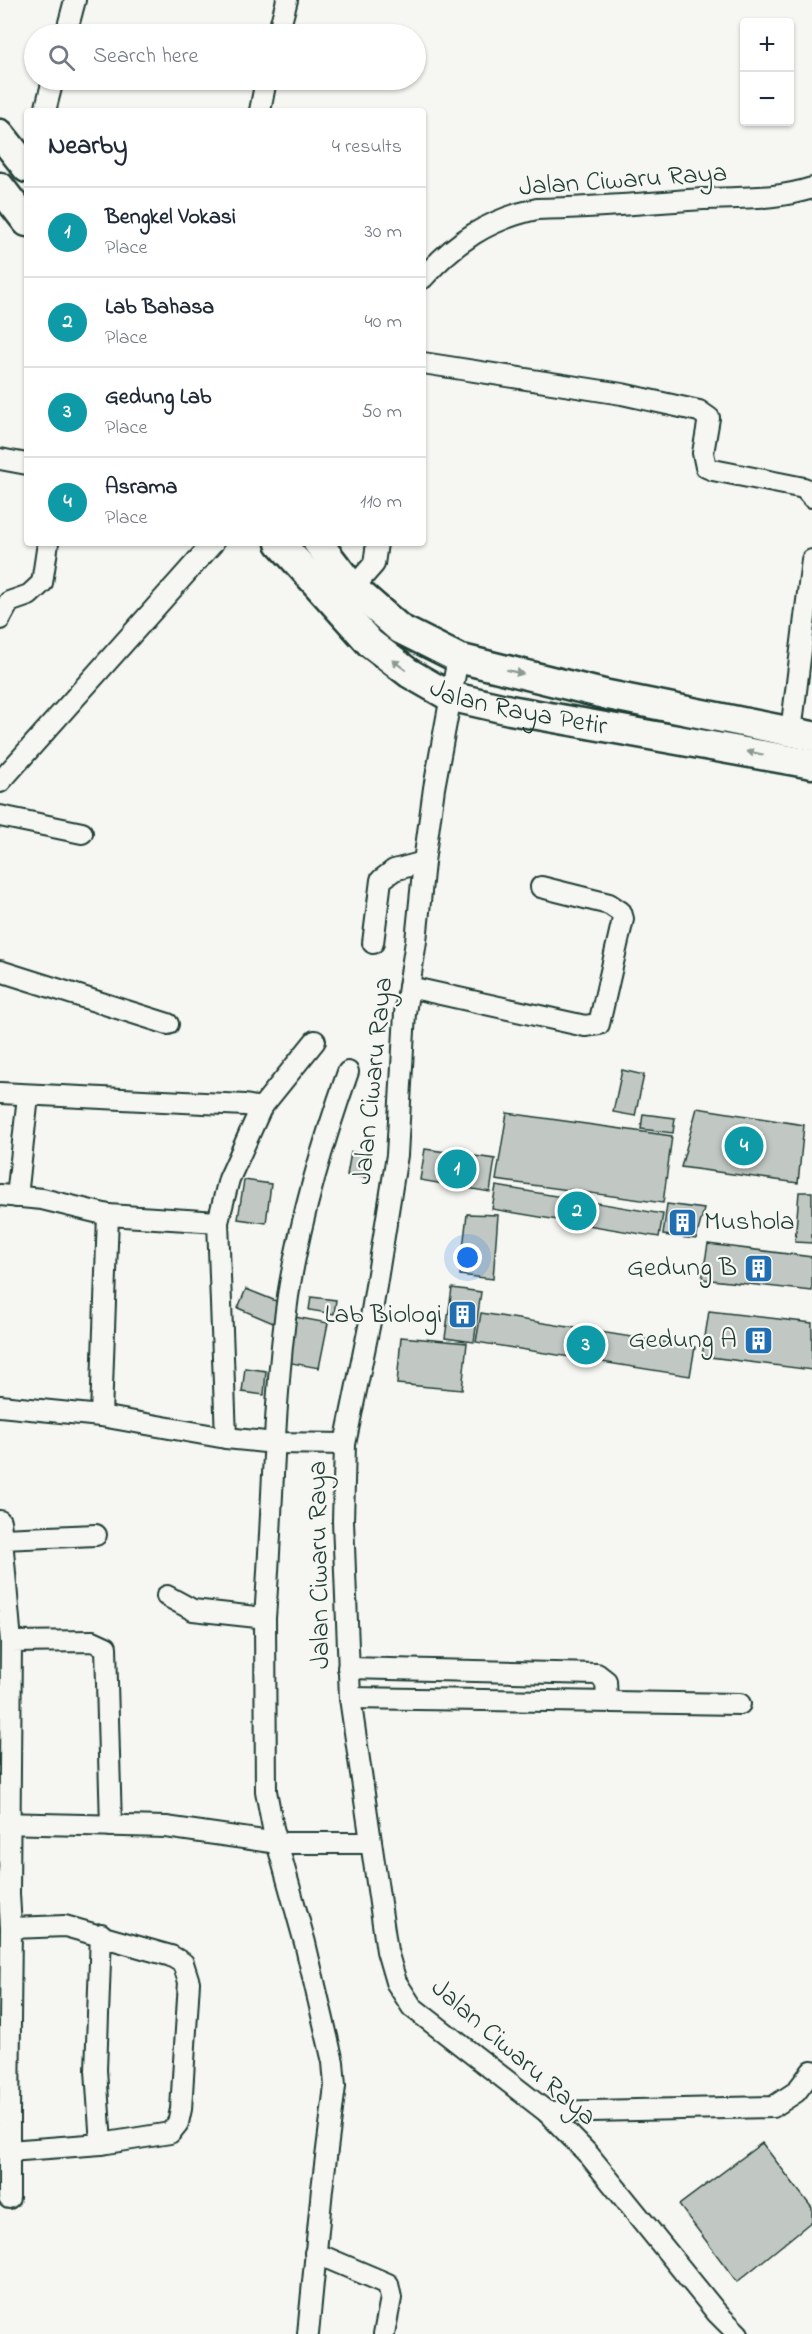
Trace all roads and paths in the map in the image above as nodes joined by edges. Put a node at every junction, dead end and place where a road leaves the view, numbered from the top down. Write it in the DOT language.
graph roads {
  1 [pos="75,0"];
  2 [pos="287,0"];
  3 [pos="69,24"];
  4 [pos="281,24"];
  5 [pos="50,90"];
  6 [pos="264,90"];
  7 [pos="46,108"];
  8 [pos="261,108"];
  9 [pos="0,134"];
  10 [pos="24,164"];
  11 [pos="0,187"];
  12 [pos="812,188"];
  13 [pos="24,218"];
  14 [pos="426,275"];
  15 [pos="428,364"];
  16 [pos="0,459"];
  17 [pos="24,463"];
  18 [pos="812,497"];
  19 [pos="48,546"];
  20 [pos="210,546"];
  21 [pos="282,546"];
  22 [pos="320,546"];
  23 [pos="377,546"];
  24 [pos="812,560"];
  25 [pos="353,588"];
  26 [pos="0,619"];
  27 [pos="458,658"];
  28 [pos="449,696"];
  29 [pos="802,734"];
  30 [pos="812,765"];
  31 [pos="0,782"];
  32 [pos="0,816"];
  33 [pos="82,833"];
  34 [pos="424,862"];
  35 [pos="541,887"];
  36 [pos="373,943"];
  37 [pos="0,971"];
  38 [pos="409,987"];
  39 [pos="168,1024"];
  40 [pos="315,1041"];
  41 [pos="348,1072"];
  42 [pos="0,1093"];
  43 [pos="28,1096"];
  44 [pos="261,1108"];
  45 [pos="9,1196"];
  46 [pos="108,1215"];
  47 [pos="218,1222"];
  48 [pos="0,1406"];
  49 [pos="101,1416"];
  50 [pos="226,1438"];
  51 [pos="275,1443"];
  52 [pos="345,1444"];
  53 [pos="1,1530"];
  54 [pos="96,1535"];
  55 [pos="167,1596"];
  56 [pos="4,1603"];
  57 [pos="265,1618"];
  58 [pos="11,1642"];
  59 [pos="348,1668"];
  60 [pos="396,1669"];
  61 [pos="5,1673"];
  62 [pos="350,1698"];
  63 [pos="396,1699"];
  64 [pos="607,1701"];
  65 [pos="740,1704"];
  66 [pos="5,1748"];
  67 [pos="4,1823"];
  68 [pos="111,1826"];
  69 [pos="278,1843"];
  70 [pos="371,1843"];
  71 [pos="4,1894"];
  72 [pos="11,1928"];
  73 [pos="101,1934"];
  74 [pos="5,1970"];
  75 [pos="4,2044"];
  76 [pos="812,2071"];
  77 [pos="547,2112"];
  78 [pos="5,2114"];
  79 [pos="101,2144"];
  80 [pos="9,2151"];
  81 [pos="9,2198"];
  82 [pos="315,2253"];
  83 [pos="308,2334"];
  84 [pos="384,2334"];
  85 [pos="738,2334"];
  1 -- 3 [label="street"];
  2 -- 4 [label="street"];
  5 -- 7 [label="street"];
  6 -- 8 [label="street"];
  9 -- 10 [label="main road"];
  11 -- 13 [label="main road"];
  12 -- 14 [label="street, Jalan Ciwaru Raya"];
  15 -- 18 [label="street"];
  16 -- 17 [label="street"];
  19 -- 26 [label="street"];
  20 -- 31 [label="street"];
  28 -- 21 [label="main road, Jalan Raya Petir, one-way"];
  22 -- 25 [label="main road, Jalan Raya Petir"];
  23 -- 25 [label="street"];
  24 -- 29 [label="street"];
  25 -- 27 [label="main road, Jalan Raya Petir"];
  27 -- 28 [label="street, Jalan Ciwaru Raya"];
  27 -- 29 [label="main road, Jalan Raya Petir, one-way"];
  30 -- 28 [label="main road, Jalan Raya Petir, one-way"];
  28 -- 34 [label="street, Jalan Ciwaru Raya"];
  32 -- 33 [label="street"];
  34 -- 36 [label="street"];
  34 -- 38 [label="street, Jalan Ciwaru Raya"];
  35 -- 38 [label="street"];
  37 -- 39 [label="street"];
  38 -- 52 [label="street, Jalan Ciwaru Raya"];
  40 -- 44 [label="street"];
  41 -- 51 [label="street"];
  42 -- 43 [label="street"];
  43 -- 44 [label="street"];
  43 -- 45 [label="street"];
  44 -- 47 [label="street"];
  45 -- 46 [label="street"];
  46 -- 47 [label="street"];
  46 -- 49 [label="street"];
  47 -- 50 [label="street"];
  48 -- 49 [label="street"];
  49 -- 50 [label="street"];
  50 -- 51 [label="street"];
  51 -- 52 [label="street"];
  51 -- 57 [label="street"];
  52 -- 59 [label="street, Jalan Ciwaru Raya"];
  53 -- 54 [label="street"];
  53 -- 56 [label="street"];
  55 -- 57 [label="street"];
  56 -- 58 [label="street"];
  57 -- 69 [label="street"];
  58 -- 61 [label="street"];
  58 -- 68 [label="street"];
  59 -- 60 [label="street"];
  59 -- 62 [label="street, Jalan Ciwaru Raya"];
  60 -- 63 [label="street"];
  60 -- 64 [label="street"];
  61 -- 66 [label="street"];
  62 -- 63 [label="street"];
  62 -- 70 [label="street, Jalan Ciwaru Raya"];
  63 -- 64 [label="street"];
  64 -- 65 [label="street"];
  66 -- 67 [label="street"];
  67 -- 68 [label="street"];
  67 -- 71 [label="street"];
  68 -- 69 [label="street"];
  69 -- 70 [label="street"];
  69 -- 82 [label="street"];
  70 -- 77 [label="street, Jalan Ciwaru Raya"];
  71 -- 72 [label="street"];
  72 -- 73 [label="street"];
  72 -- 74 [label="street"];
  73 -- 79 [label="street"];
  73 -- 79 [label="street"];
  74 -- 75 [label="street"];
  75 -- 78 [label="street"];
  76 -- 77 [label="street"];
  77 -- 85 [label="street, Jalan Ciwaru Raya"];
  78 -- 80 [label="street"];
  79 -- 80 [label="street"];
  80 -- 81 [label="street"];
  82 -- 83 [label="street"];
  82 -- 84 [label="street"];
}
